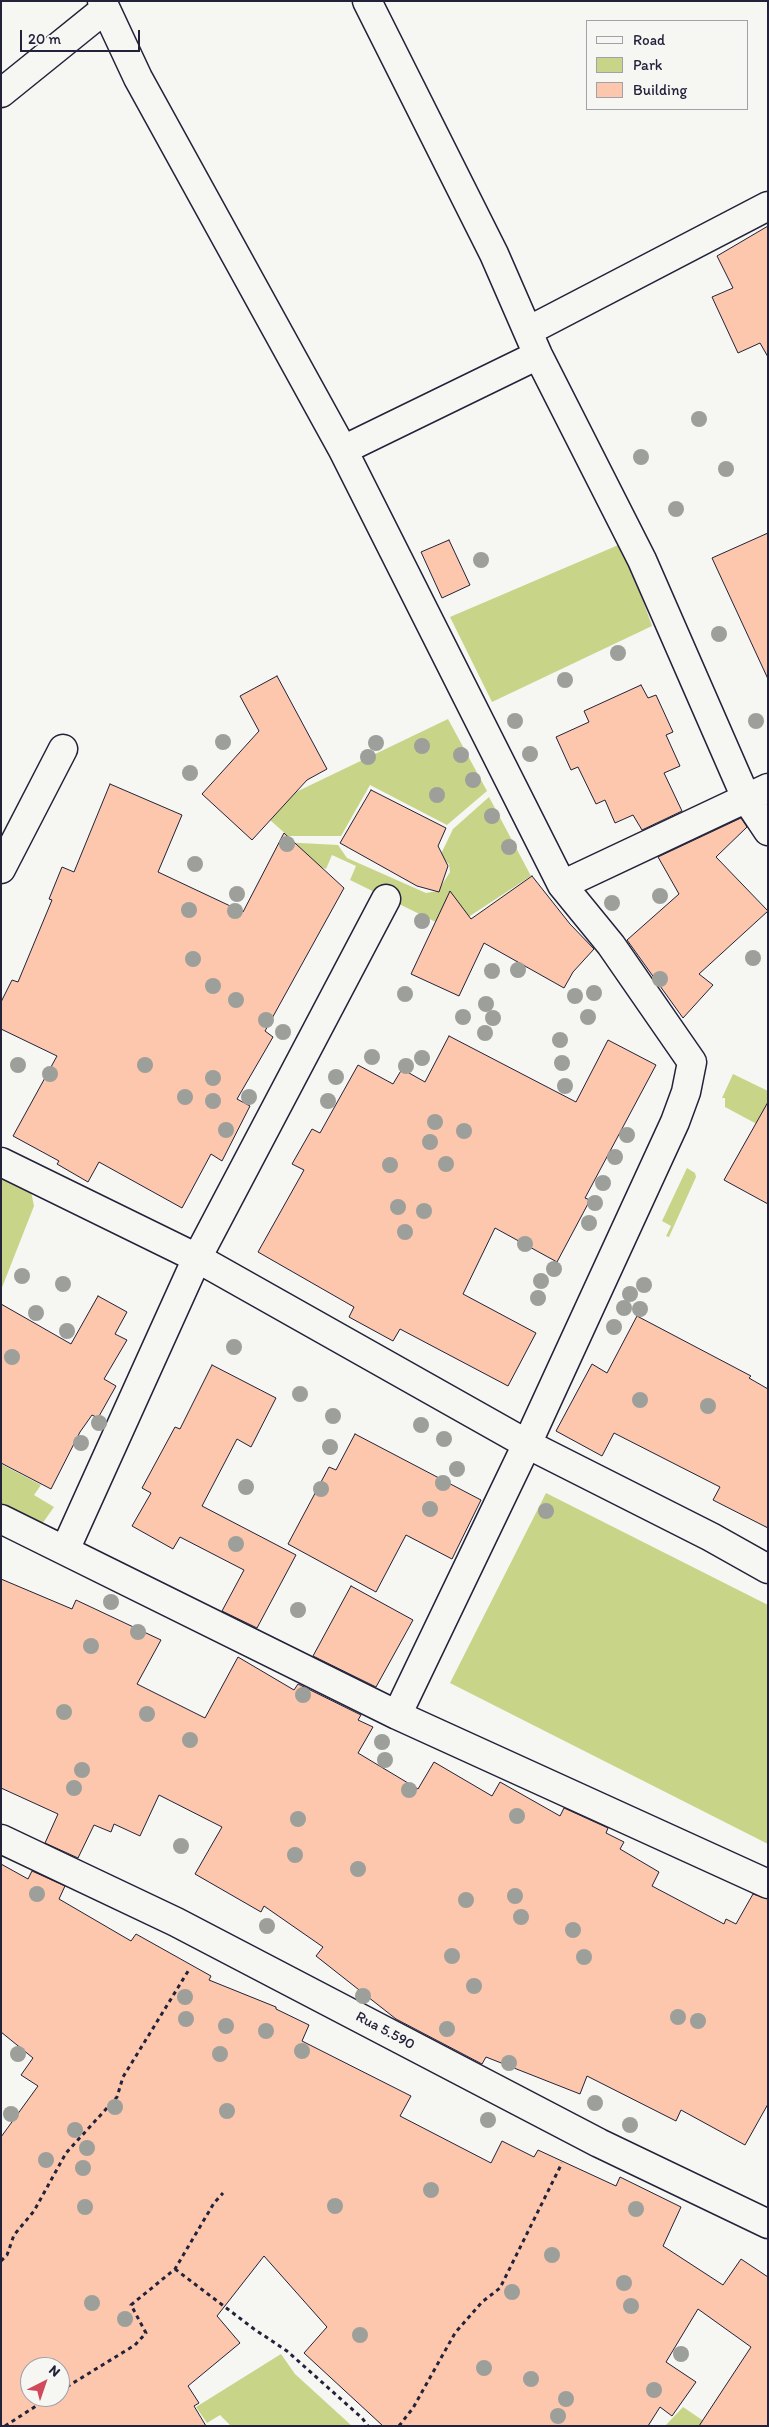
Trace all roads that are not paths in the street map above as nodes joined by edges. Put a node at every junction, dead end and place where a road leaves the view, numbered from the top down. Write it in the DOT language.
graph roads {
  1 [pos="367,1"];
  2 [pos="103,5"];
  3 [pos="1,93"];
  4 [pos="768,206"];
  5 [pos="533,343"];
  6 [pos="343,450"];
  7 [pos="63,749"];
  8 [pos="757,793"];
  9 [pos="768,832"];
  10 [pos="1,869"];
  11 [pos="562,885"];
  12 [pos="386,899"];
  13 [pos="1,1162"];
  14 [pos="198,1258"];
  15 [pos="527,1444"];
  16 [pos="1,1519"];
  17 [pos="65,1550"];
  18 [pos="768,1569"];
  19 [pos="397,1715"];
  20 [pos="1,1839"];
  21 [pos="768,1884"];
  22 [pos="768,2224"];
  1 -- 5 [label="street"];
  2 -- 3 [label="street"];
  2 -- 6 [label="street"];
  4 -- 5 [label="street"];
  5 -- 6 [label="street"];
  5 -- 8 [label="street"];
  6 -- 11 [label="street"];
  7 -- 10 [label="street"];
  8 -- 9 [label="street"];
  8 -- 11 [label="street"];
  11 -- 15 [label="street"];
  12 -- 14 [label="street"];
  13 -- 14 [label="street"];
  14 -- 15 [label="street"];
  14 -- 17 [label="street"];
  15 -- 18 [label="street"];
  15 -- 19 [label="street"];
  16 -- 17 [label="street"];
  17 -- 19 [label="street"];
  19 -- 21 [label="street"];
  20 -- 22 [label="street, Rua 5.590"];
}
